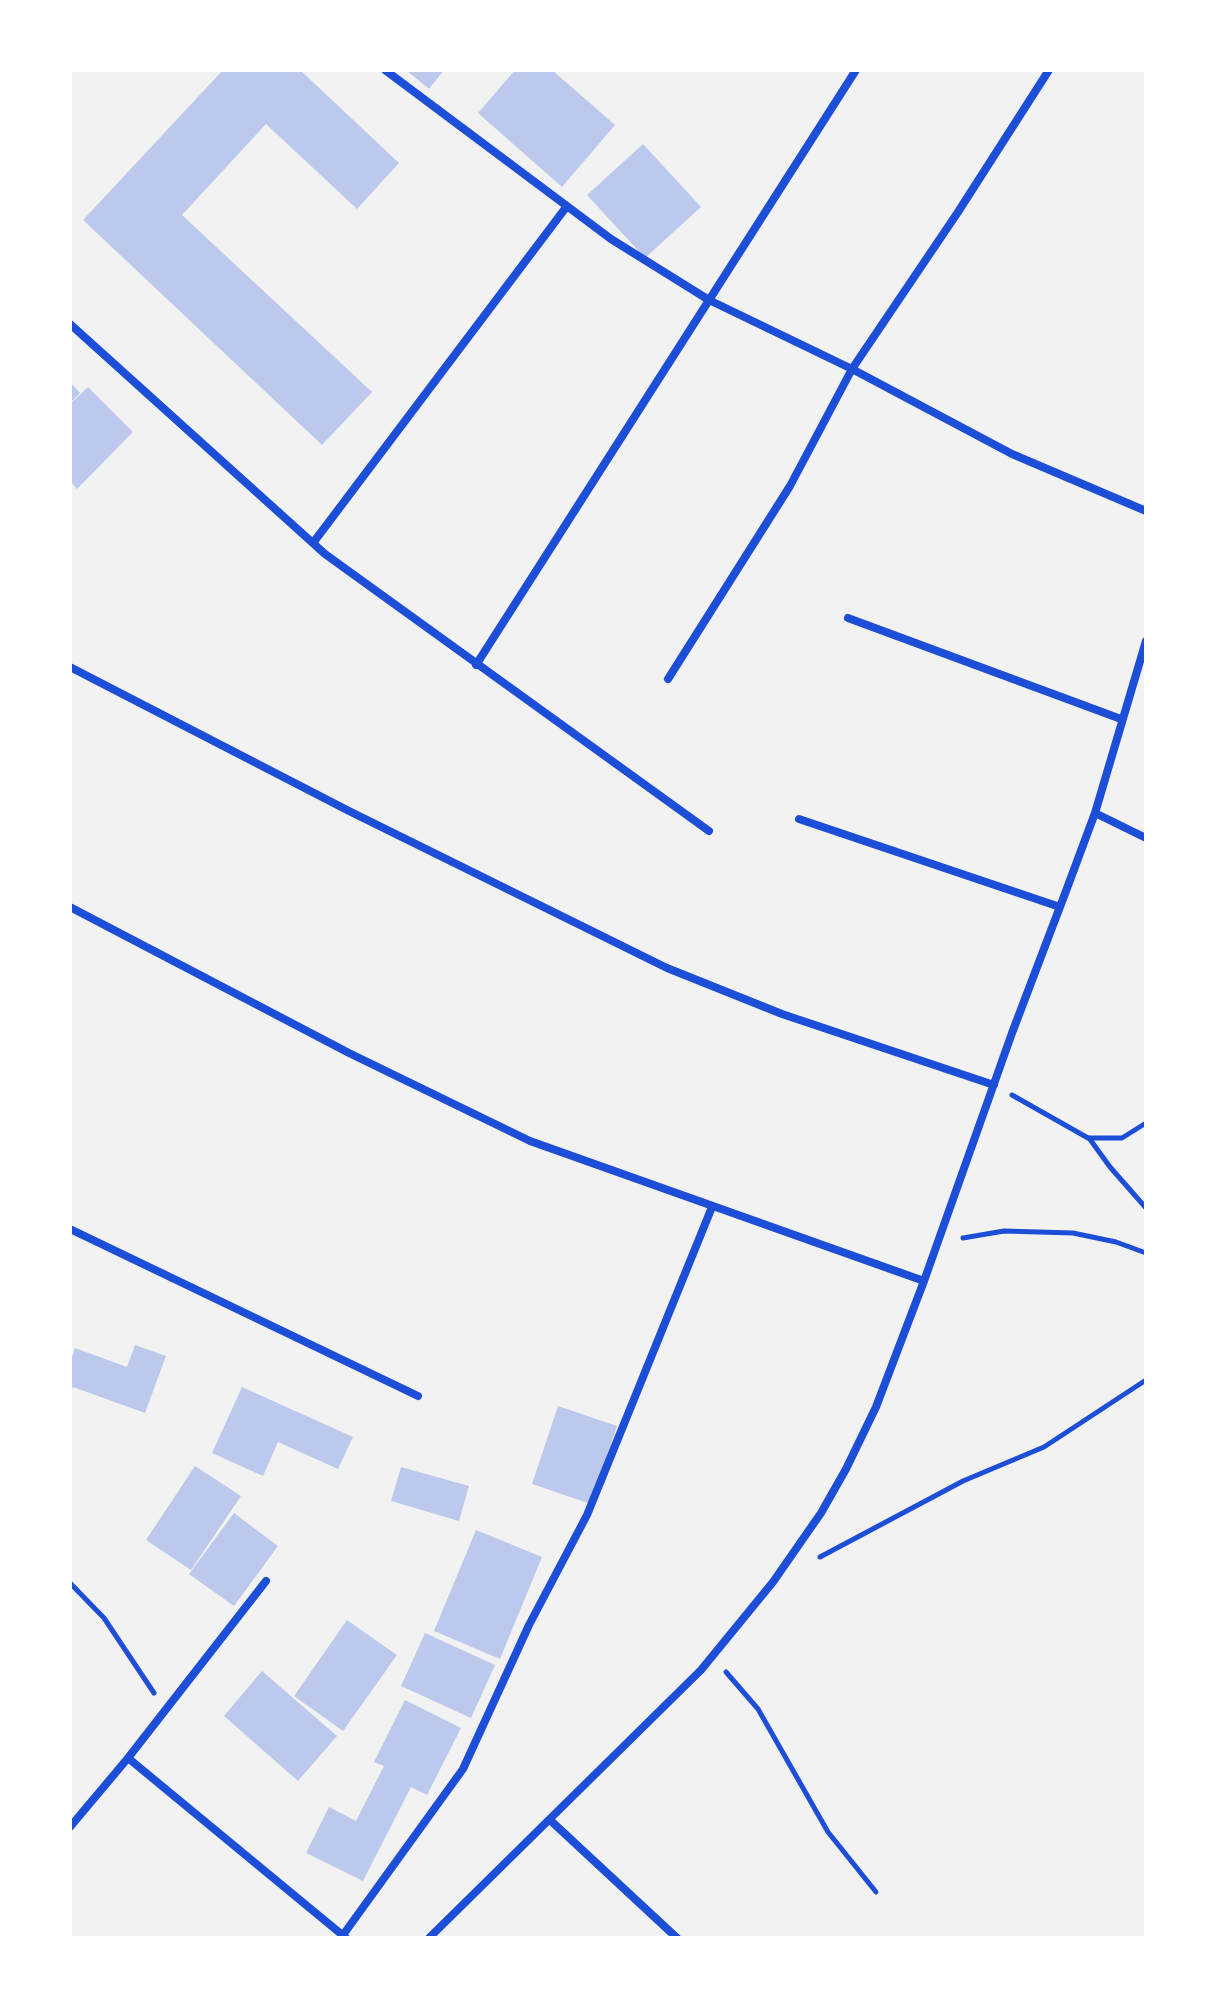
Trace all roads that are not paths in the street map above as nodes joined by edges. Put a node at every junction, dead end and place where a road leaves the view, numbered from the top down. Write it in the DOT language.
graph roads {
  1 [pos="385,70"];
  2 [pos="856,70"];
  3 [pos="1049,70"];
  4 [pos="567,206"];
  5 [pos="709,300"];
  6 [pos="70,324"];
  7 [pos="852,369"];
  8 [pos="1146,511"];
  9 [pos="313,543"];
  10 [pos="848,618"];
  11 [pos="1146,641"];
  12 [pos="476,665"];
  13 [pos="70,667"];
  14 [pos="668,679"];
  15 [pos="1121,719"];
  16 [pos="1095,813"];
  17 [pos="799,819"];
  18 [pos="709,831"];
  19 [pos="1146,838"];
  20 [pos="70,907"];
  21 [pos="1060,907"];
  22 [pos="994,1085"];
  23 [pos="712,1207"];
  24 [pos="70,1229"];
  25 [pos="924,1281"];
  26 [pos="418,1396"];
  27 [pos="266,1581"];
  28 [pos="128,1758"];
  29 [pos="550,1820"];
  30 [pos="70,1827"];
  31 [pos="344,1937"];
  32 [pos="429,1938"];
  33 [pos="677,1938"];
  1 -- 4 [label="street"];
  2 -- 5 [label="street"];
  3 -- 7 [label="street"];
  4 -- 5 [label="street"];
  4 -- 9 [label="street"];
  5 -- 7 [label="street"];
  5 -- 12 [label="street"];
  6 -- 9 [label="street"];
  7 -- 8 [label="street"];
  7 -- 14 [label="street"];
  9 -- 12 [label="street"];
  10 -- 15 [label="street"];
  11 -- 15 [label="street"];
  12 -- 18 [label="street"];
  13 -- 22 [label="street"];
  15 -- 16 [label="street"];
  16 -- 19 [label="street"];
  16 -- 21 [label="street"];
  17 -- 21 [label="street"];
  20 -- 23 [label="street"];
  21 -- 22 [label="street"];
  22 -- 25 [label="street"];
  23 -- 25 [label="street"];
  23 -- 31 [label="street"];
  24 -- 26 [label="street"];
  25 -- 29 [label="street"];
  27 -- 28 [label="street"];
  28 -- 30 [label="street"];
  28 -- 31 [label="street"];
  29 -- 32 [label="street"];
  29 -- 33 [label="street"];
}
